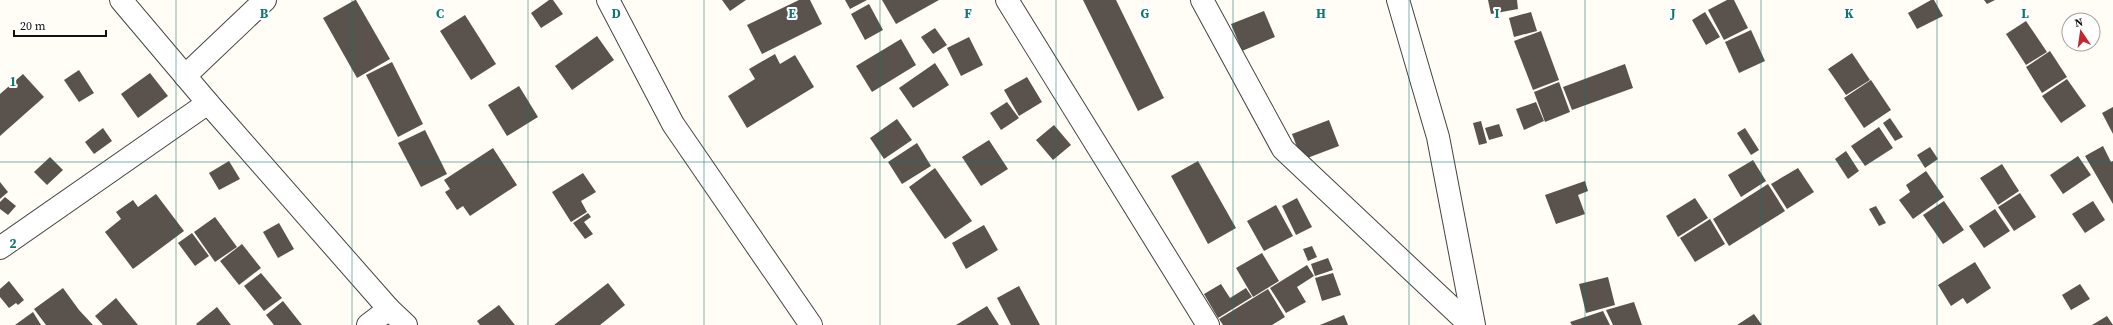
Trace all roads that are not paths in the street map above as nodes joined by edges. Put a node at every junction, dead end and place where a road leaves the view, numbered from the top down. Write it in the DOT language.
graph roads {
  1 [pos="122,0"];
  2 [pos="265,0"];
  3 [pos="608,0"];
  4 [pos="1007,0"];
  5 [pos="1202,0"];
  6 [pos="1398,0"];
  7 [pos="186,76"];
  8 [pos="208,103"];
  9 [pos="0,248"];
  10 [pos="389,309"];
  11 [pos="368,325"];
  12 [pos="406,325"];
  13 [pos="810,325"];
  14 [pos="1208,325"];
  15 [pos="1470,325"];
  16 [pos="1474,325"];
  1 -- 7 [label="street"];
  2 -- 7 [label="street"];
  3 -- 13 [label="street"];
  4 -- 14 [label="street"];
  5 -- 15 [label="street"];
  6 -- 16 [label="street"];
  7 -- 8 [label="street"];
  8 -- 9 [label="street"];
  8 -- 10 [label="street"];
  10 -- 11 [label="street"];
  10 -- 12 [label="street"];
}
